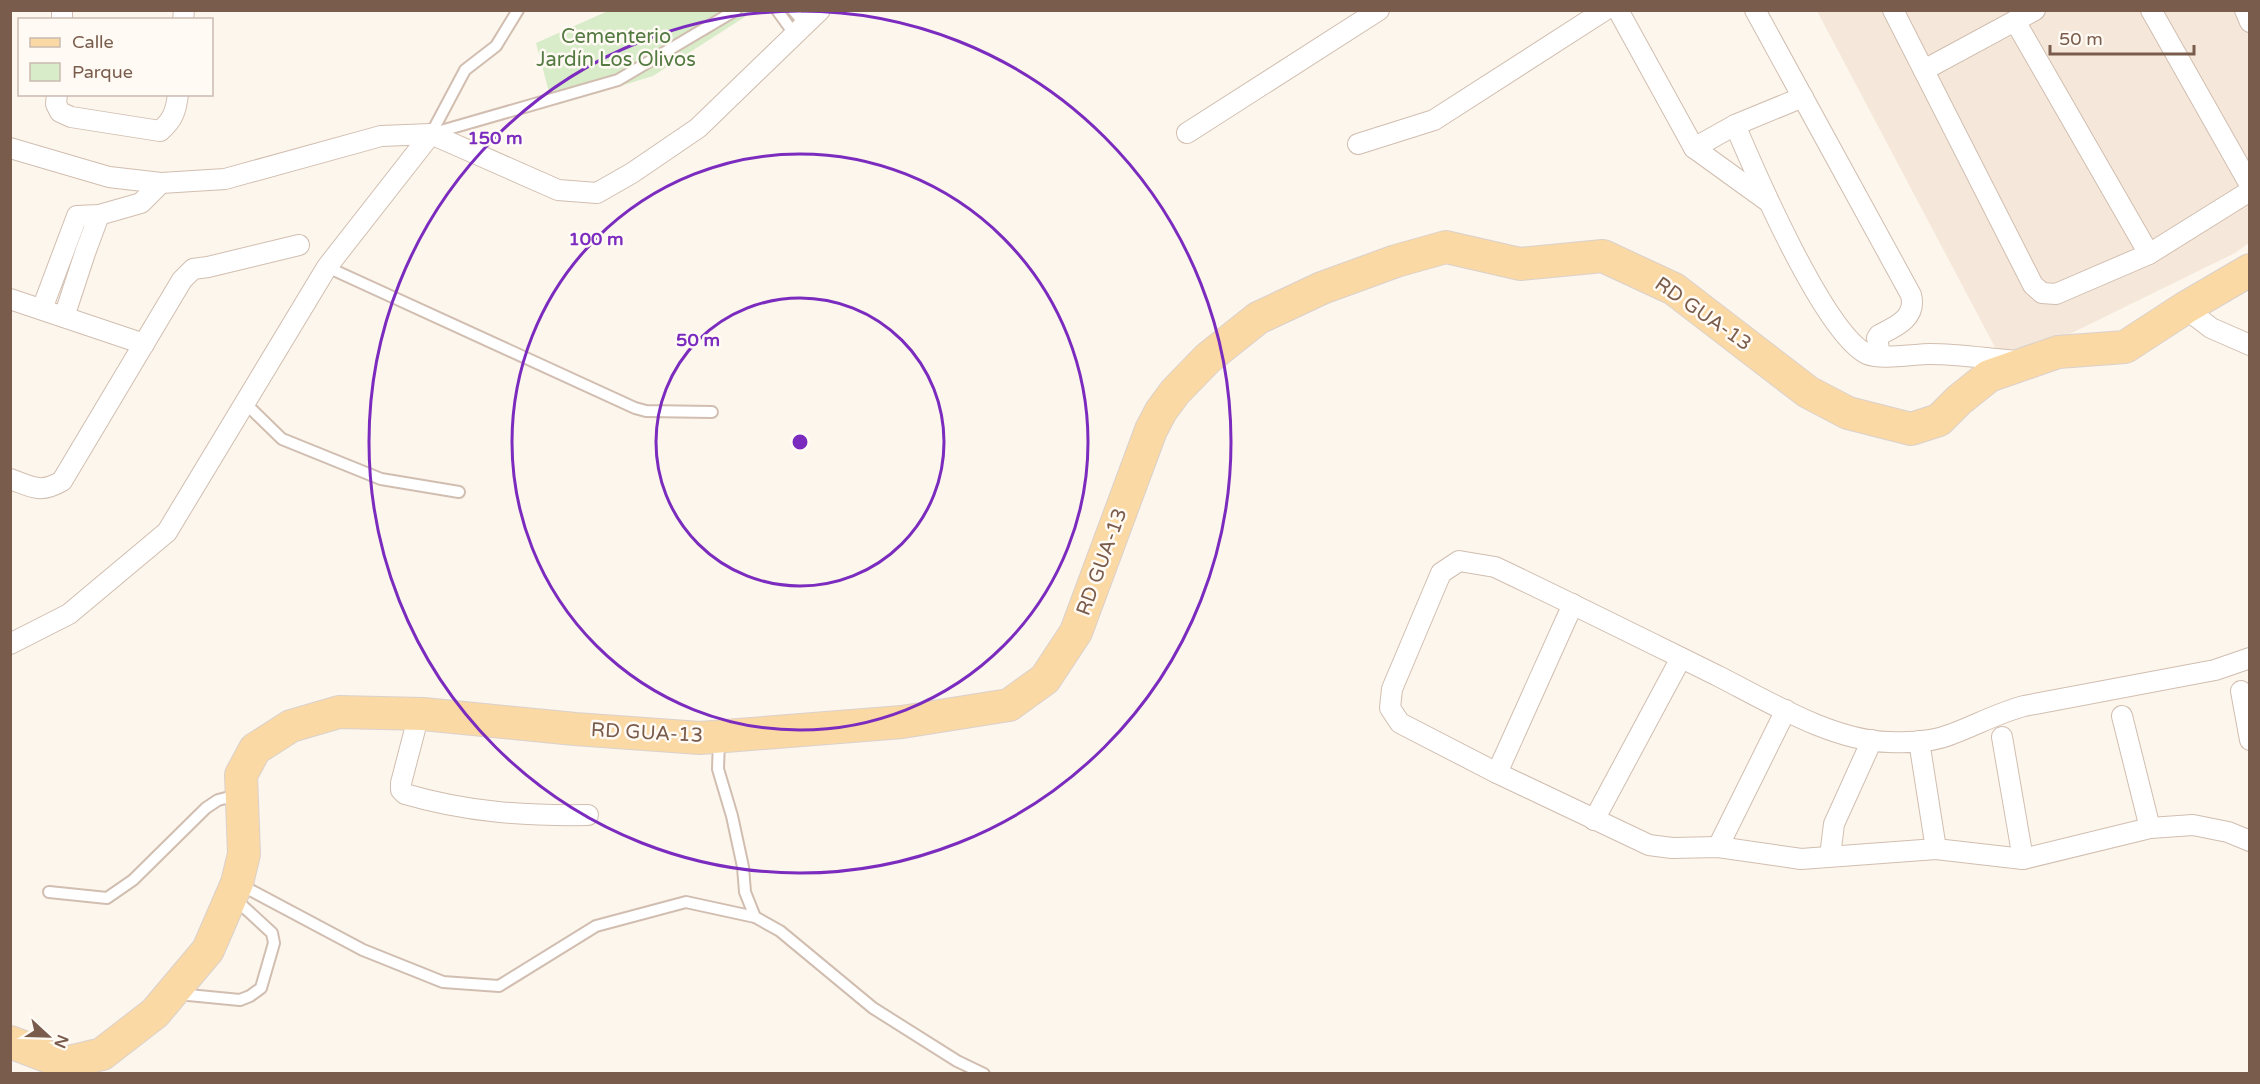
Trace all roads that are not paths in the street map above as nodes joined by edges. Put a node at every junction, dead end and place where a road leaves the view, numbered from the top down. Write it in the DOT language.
graph roads {
  1 [pos="518,10"];
  2 [pos="736,10"];
  3 [pos="777,10"];
  4 [pos="820,10"];
  5 [pos="1379,10"];
  6 [pos="1605,10"];
  7 [pos="1618,10"];
  8 [pos="1755,10"];
  9 [pos="2035,10"];
  10 [pos="2151,10"];
  11 [pos="2244,10"];
  12 [pos="1902,13"];
  13 [pos="2015,21"];
  14 [pos="2250,22"];
  15 [pos="798,23"];
  16 [pos="1924,70"];
  17 [pos="57,96"];
  18 [pos="178,96"];
  19 [pos="1803,97"];
  20 [pos="1735,125"];
  21 [pos="1187,133"];
  22 [pos="431,134"];
  23 [pos="1358,144"];
  24 [pos="10,148"];
  25 [pos="1694,148"];
  26 [pos="161,183"];
  27 [pos="2250,185"];
  28 [pos="2250,191"];
  29 [pos="1769,202"];
  30 [pos="99,215"];
  31 [pos="299,245"];
  32 [pos="2149,254"];
  33 [pos="327,267"];
  34 [pos="2250,270"];
  35 [pos="10,299"];
  36 [pos="2185,308"];
  37 [pos="42,309"];
  38 [pos="64,317"];
  39 [pos="144,344"];
  40 [pos="2250,345"];
  41 [pos="1880,355"];
  42 [pos="2028,362"];
  43 [pos="244,403"];
  44 [pos="712,412"];
  45 [pos="10,479"];
  46 [pos="459,492"];
  47 [pos="1573,604"];
  48 [pos="10,644"];
  49 [pos="1681,658"];
  50 [pos="2250,658"];
  51 [pos="2241,691"];
  52 [pos="1786,710"];
  53 [pos="419,714"];
  54 [pos="2122,716"];
  55 [pos="719,737"];
  56 [pos="2002,737"];
  57 [pos="2250,740"];
  58 [pos="1872,741"];
  59 [pos="1919,741"];
  60 [pos="1497,773"];
  61 [pos="242,794"];
  62 [pos="588,815"];
  63 [pos="1594,820"];
  64 [pos="2150,828"];
  65 [pos="2250,842"];
  66 [pos="1718,847"];
  67 [pos="1936,849"];
  68 [pos="1830,856"];
  69 [pos="2023,858"];
  70 [pos="234,890"];
  71 [pos="49,892"];
  72 [pos="755,917"];
  73 [pos="171,993"];
  74 [pos="10,1042"];
  75 [pos="984,1074"];
  1 -- 22 [label="lane"];
  2 -- 22 [label="lane"];
  3 -- 15 [label="lane"];
  4 -- 15 [label="street"];
  5 -- 21 [label="street"];
  6 -- 23 [label="street"];
  7 -- 25 [label="street"];
  8 -- 19 [label="street"];
  9 -- 13 [label="street"];
  10 -- 27 [label="street"];
  11 -- 14 [label="street"];
  12 -- 16 [label="street"];
  13 -- 16 [label="street"];
  13 -- 32 [label="street"];
  15 -- 22 [label="street"];
  16 -- 32 [label="street"];
  17 -- 18 [label="street"];
  19 -- 20 [label="street"];
  19 -- 41 [label="street"];
  20 -- 25 [label="street"];
  20 -- 29 [label="street"];
  22 -- 26 [label="street"];
  22 -- 33 [label="street"];
  24 -- 26 [label="street"];
  25 -- 29 [label="street"];
  26 -- 30 [label="street"];
  28 -- 32 [label="street"];
  29 -- 41 [label="street"];
  30 -- 37 [label="street"];
  30 -- 38 [label="street"];
  31 -- 39 [label="street"];
  33 -- 43 [label="street"];
  33 -- 44 [label="lane"];
  34 -- 36 [label="main road, RD GUA-13"];
  35 -- 37 [label="street"];
  36 -- 40 [label="street"];
  36 -- 42 [label="main road, RD GUA-13"];
  37 -- 38 [label="street"];
  38 -- 39 [label="street"];
  39 -- 45 [label="street"];
  41 -- 42 [label="street"];
  42 -- 55 [label="main road, RD GUA-13"];
  43 -- 46 [label="lane"];
  43 -- 48 [label="street"];
  47 -- 49 [label="street"];
  47 -- 60 [label="street"];
  47 -- 60 [label="street"];
  49 -- 52 [label="street"];
  49 -- 63 [label="street"];
  50 -- 59 [label="street"];
  51 -- 57 [label="street"];
  52 -- 58 [label="street"];
  52 -- 66 [label="street"];
  53 -- 55 [label="main road, RD GUA-13"];
  53 -- 61 [label="main road, RD GUA-13"];
  53 -- 62 [label="street"];
  54 -- 64 [label="street"];
  55 -- 72 [label="lane"];
  56 -- 69 [label="street"];
  58 -- 59 [label="street"];
  58 -- 68 [label="street"];
  59 -- 67 [label="street"];
  60 -- 63 [label="street"];
  61 -- 70 [label="main road, RD GUA-13"];
  61 -- 71 [label="lane"];
  63 -- 66 [label="street"];
  64 -- 65 [label="street"];
  64 -- 69 [label="street"];
  66 -- 68 [label="street"];
  67 -- 68 [label="street"];
  67 -- 69 [label="street"];
  70 -- 72 [label="lane"];
  70 -- 73 [label="main road, RD GUA-13"];
  70 -- 73 [label="lane"];
  72 -- 75 [label="lane"];
  73 -- 74 [label="main road, RD GUA-13"];
}
